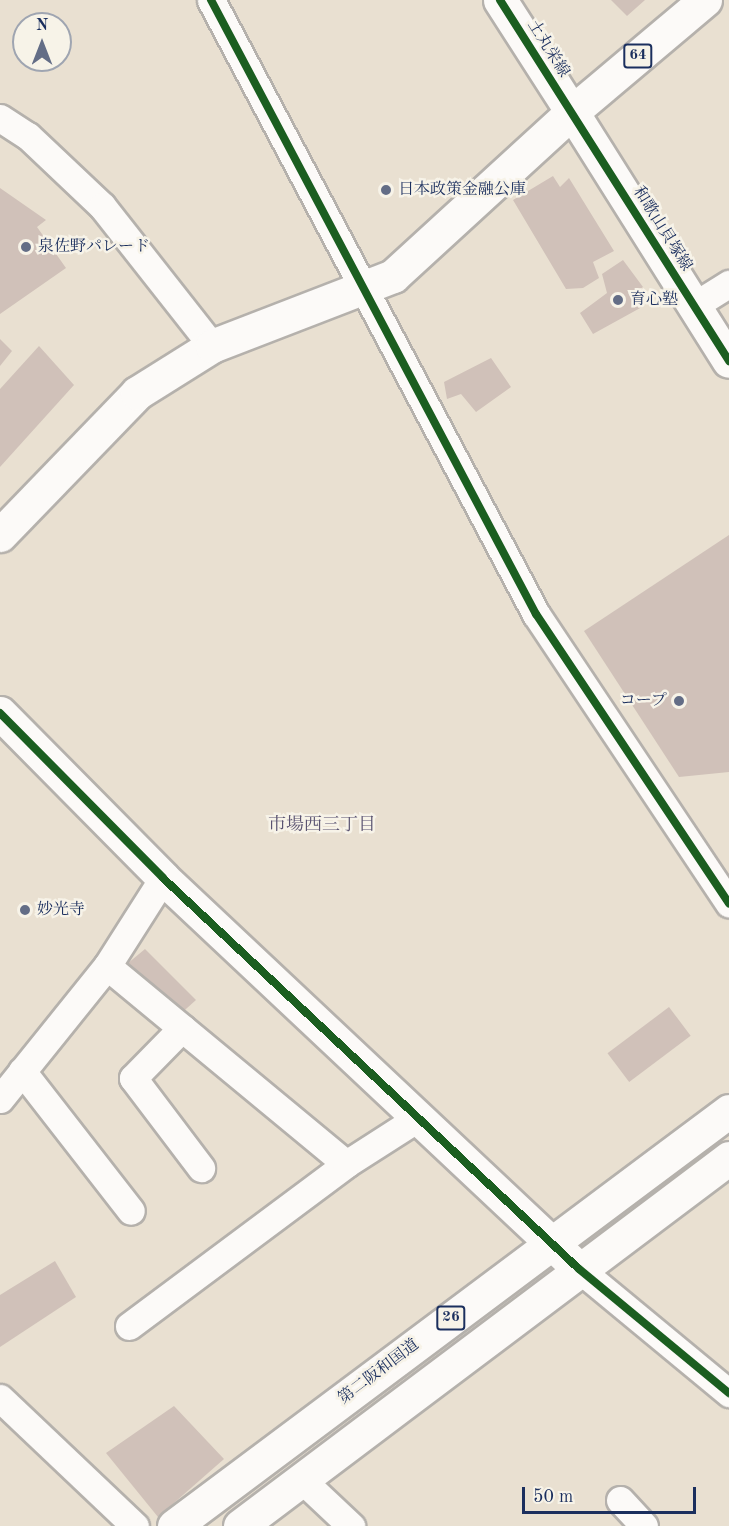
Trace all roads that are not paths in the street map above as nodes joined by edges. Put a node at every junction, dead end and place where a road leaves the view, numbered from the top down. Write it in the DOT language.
graph roads {
  1 [pos="211,0"];
  2 [pos="501,0"];
  3 [pos="705,0"];
  4 [pos="572,112"];
  5 [pos="0,118"];
  6 [pos="729,284"];
  7 [pos="361,287"];
  8 [pos="695,306"];
  9 [pos="212,346"];
  10 [pos="729,361"];
  11 [pos="0,536"];
  12 [pos="0,713"];
  13 [pos="163,878"];
  14 [pos="729,903"];
  15 [pos="106,966"];
  16 [pos="182,1028"];
  17 [pos="22,1071"];
  18 [pos="0,1099"];
  19 [pos="729,1111"];
  20 [pos="418,1118"];
  21 [pos="729,1158"];
  22 [pos="346,1164"];
  23 [pos="201,1168"];
  24 [pos="131,1211"];
  25 [pos="552,1243"];
  26 [pos="579,1269"];
  27 [pos="129,1326"];
  28 [pos="729,1393"];
  29 [pos="0,1398"];
  30 [pos="301,1479"];
  31 [pos="620,1500"];
  32 [pos="135,1526"];
  33 [pos="174,1526"];
  34 [pos="240,1526"];
  35 [pos="351,1526"];
  36 [pos="644,1526"];
  1 -- 7 [label="street"];
  2 -- 4 [label="main road, 土丸栄線"];
  3 -- 4 [label="main road, 64"];
  4 -- 7 [label="main road"];
  4 -- 8 [label="main road, 和歌山貝塚線"];
  5 -- 9 [label="street"];
  6 -- 8 [label="street"];
  7 -- 9 [label="main road"];
  7 -- 14 [label="street"];
  8 -- 10 [label="main road, 和歌山貝塚線"];
  9 -- 11 [label="main road"];
  12 -- 13 [label="main road"];
  13 -- 15 [label="street"];
  13 -- 20 [label="main road"];
  15 -- 16 [label="street"];
  15 -- 17 [label="street"];
  16 -- 22 [label="street"];
  16 -- 23 [label="street"];
  17 -- 18 [label="street"];
  17 -- 24 [label="street"];
  19 -- 25 [label="main road, 第二阪和国道 / 26"];
  20 -- 22 [label="street"];
  20 -- 25 [label="main road"];
  21 -- 26 [label="main road, 26"];
  22 -- 27 [label="street"];
  25 -- 26 [label="main road"];
  25 -- 33 [label="main road, 第二阪和国道 / 26"];
  26 -- 28 [label="street"];
  26 -- 30 [label="main road, 26"];
  29 -- 32 [label="street"];
  30 -- 34 [label="main road, 26"];
  30 -- 35 [label="street"];
  31 -- 36 [label="street"];
}
